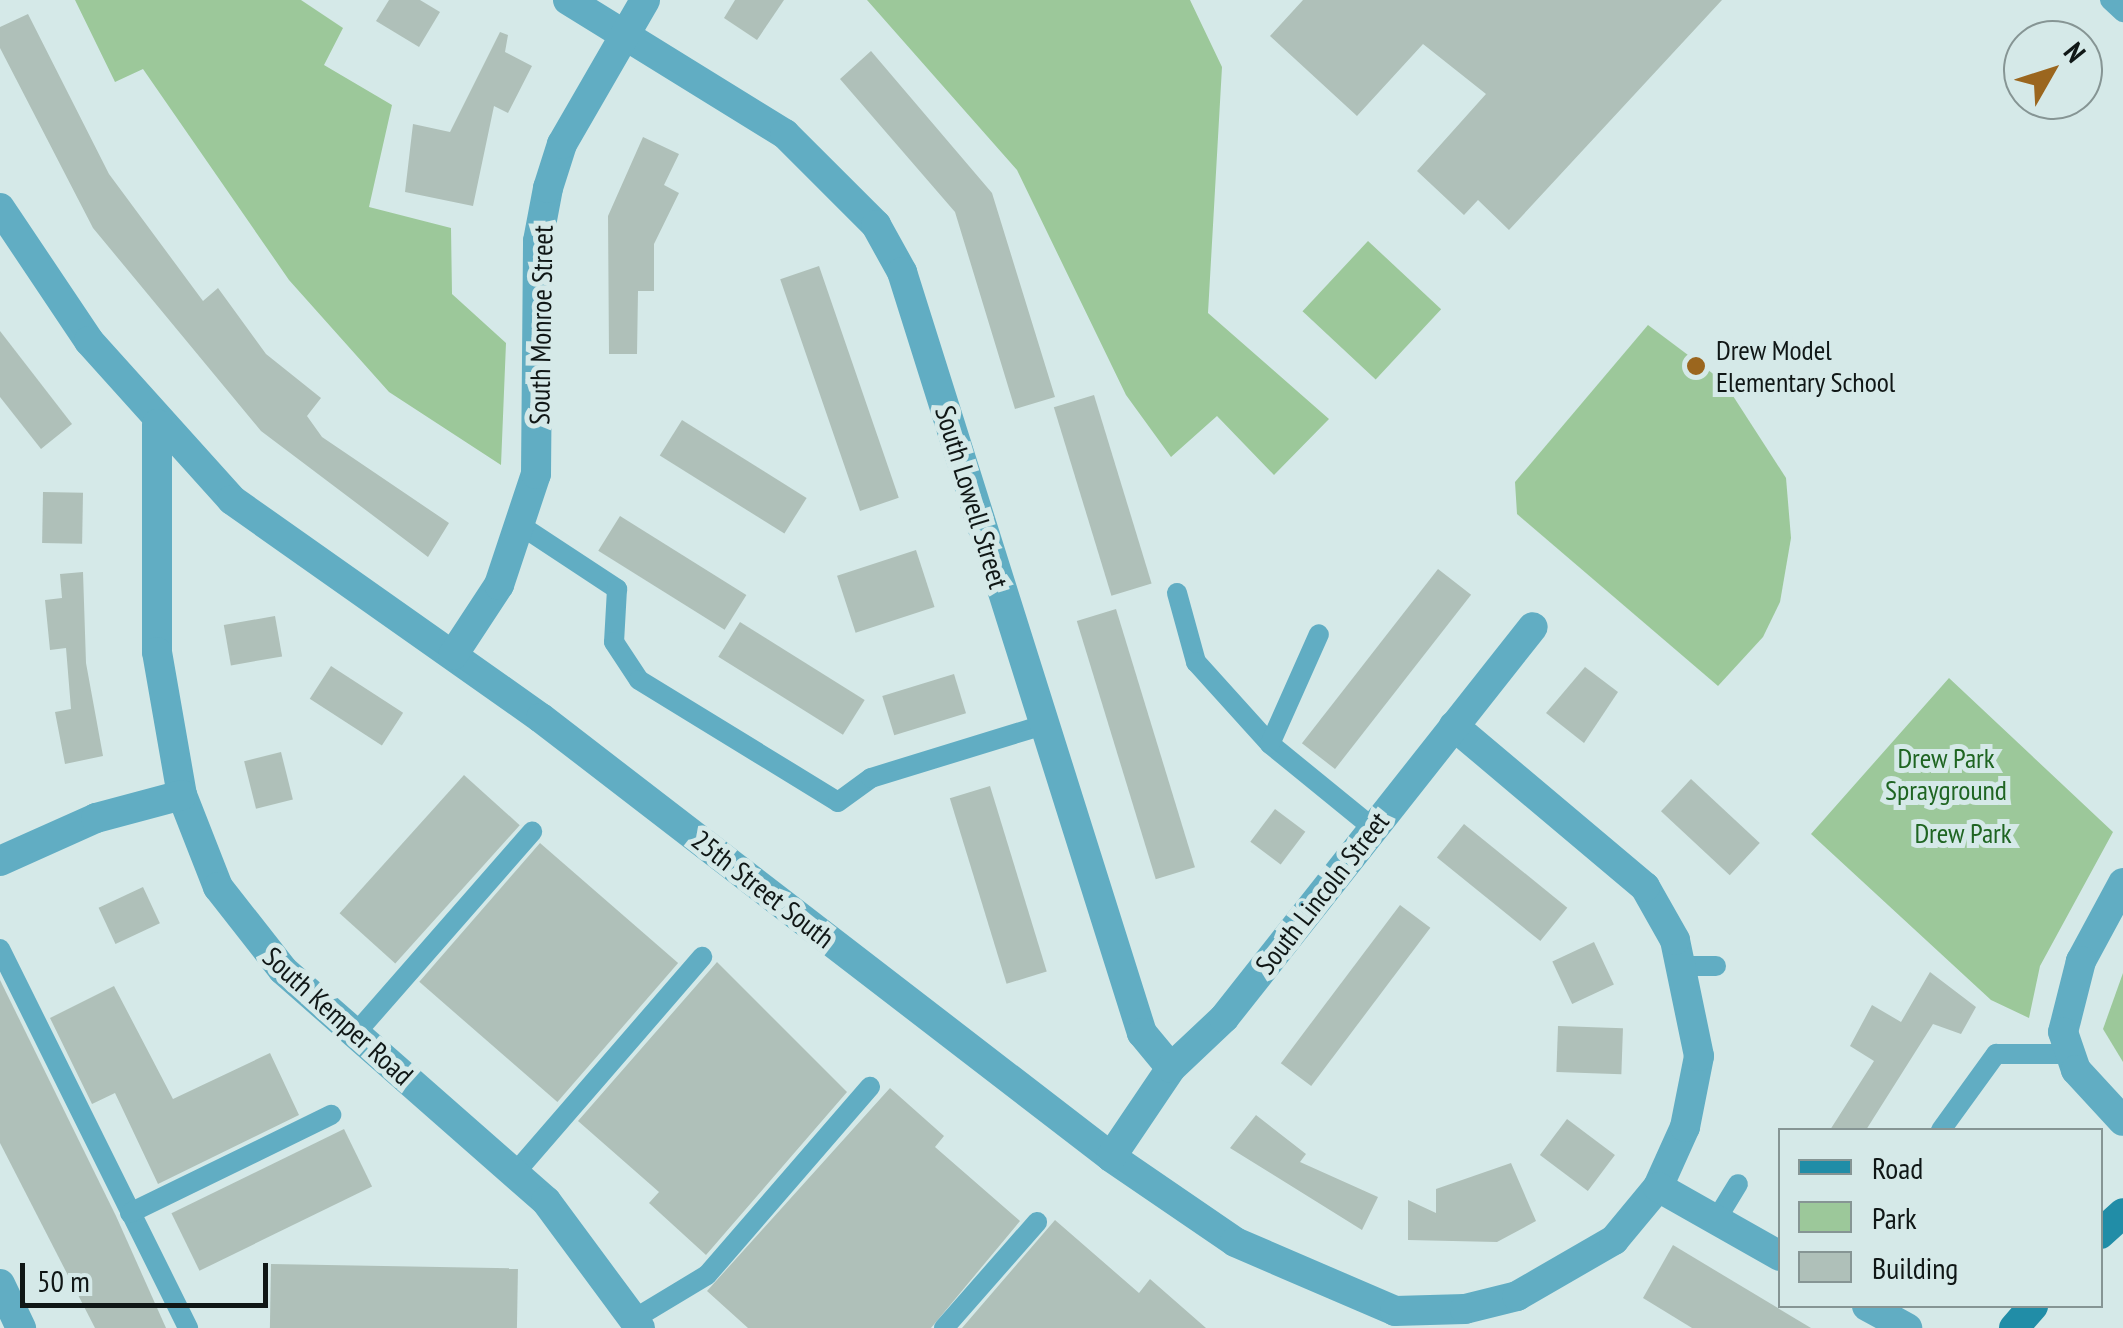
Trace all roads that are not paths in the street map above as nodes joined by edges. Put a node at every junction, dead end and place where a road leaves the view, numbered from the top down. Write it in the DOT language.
graph roads {
  1 [pos="568,0"];
  2 [pos="645,0"];
  3 [pos="2110,0"];
  4 [pos="2123,12"];
  5 [pos="624,34"];
  6 [pos="0,208"];
  7 [pos="156,424"];
  8 [pos="523,527"];
  9 [pos="1177,593"];
  10 [pos="1533,627"];
  11 [pos="1319,634"];
  12 [pos="453,655"];
  13 [pos="1043,724"];
  14 [pos="1454,726"];
  15 [pos="1270,744"];
  16 [pos="182,795"];
  17 [pos="1373,828"];
  18 [pos="532,832"];
  19 [pos="0,861"];
  20 [pos="2123,882"];
  21 [pos="0,949"];
  22 [pos="702,956"];
  23 [pos="1683,966"];
  24 [pos="1716,966"];
  25 [pos="354,1034"];
  26 [pos="2067,1054"];
  27 [pos="1171,1068"];
  28 [pos="870,1087"];
  29 [pos="332,1114"];
  30 [pos="2123,1121"];
  31 [pos="1942,1128"];
  32 [pos="1111,1157"];
  33 [pos="515,1173"];
  34 [pos="1738,1184"];
  35 [pos="1658,1187"];
  36 [pos="130,1213"];
  37 [pos="2123,1213"];
  38 [pos="1716,1220"];
  39 [pos="1037,1222"];
  40 [pos="2103,1231"];
  41 [pos="1778,1255"];
  42 [pos="0,1284"];
  43 [pos="1871,1308"];
  44 [pos="2030,1308"];
  45 [pos="1395,1319"];
  46 [pos="637,1323"];
  47 [pos="22,1328"];
  48 [pos="188,1328"];
  49 [pos="944,1328"];
  50 [pos="1906,1328"];
  51 [pos="2014,1328"];
  1 -- 5 [label="street, South Lowell Street"];
  2 -- 5 [label="street, South Monroe Street"];
  3 -- 4 [label="lane"];
  5 -- 8 [label="street, South Monroe Street"];
  5 -- 13 [label="street, South Lowell Street"];
  6 -- 7 [label="street"];
  7 -- 12 [label="street, 25th Street South"];
  7 -- 16 [label="street, South Kemper Road"];
  8 -- 12 [label="street, South Monroe Street"];
  8 -- 13 [label="lane"];
  9 -- 15 [label="lane"];
  10 -- 14 [label="street, South Lincoln Street"];
  11 -- 15 [label="lane"];
  12 -- 32 [label="street, 25th Street South"];
  13 -- 27 [label="street, South Lowell Street"];
  14 -- 17 [label="street, South Lincoln Street"];
  14 -- 23 [label="street"];
  15 -- 17 [label="lane"];
  16 -- 19 [label="street"];
  16 -- 25 [label="street, South Kemper Road"];
  17 -- 27 [label="street, South Lincoln Street"];
  18 -- 25 [label="lane"];
  20 -- 26 [label="street"];
  21 -- 36 [label="lane"];
  22 -- 33 [label="lane"];
  23 -- 24 [label="lane"];
  23 -- 35 [label="street"];
  25 -- 33 [label="street, South Kemper Road"];
  26 -- 30 [label="street"];
  26 -- 31 [label="lane"];
  27 -- 32 [label="street, South Lincoln Street"];
  28 -- 46 [label="lane"];
  29 -- 36 [label="lane"];
  32 -- 45 [label="street, 25th Street South"];
  33 -- 46 [label="street, South Kemper Road"];
  34 -- 38 [label="lane"];
  35 -- 38 [label="street"];
  35 -- 45 [label="street"];
  36 -- 48 [label="lane"];
  37 -- 40 [label="main road"];
  38 -- 41 [label="street"];
  39 -- 49 [label="lane"];
  42 -- 47 [label="street"];
  43 -- 50 [label="street"];
  44 -- 51 [label="main road"];
}
